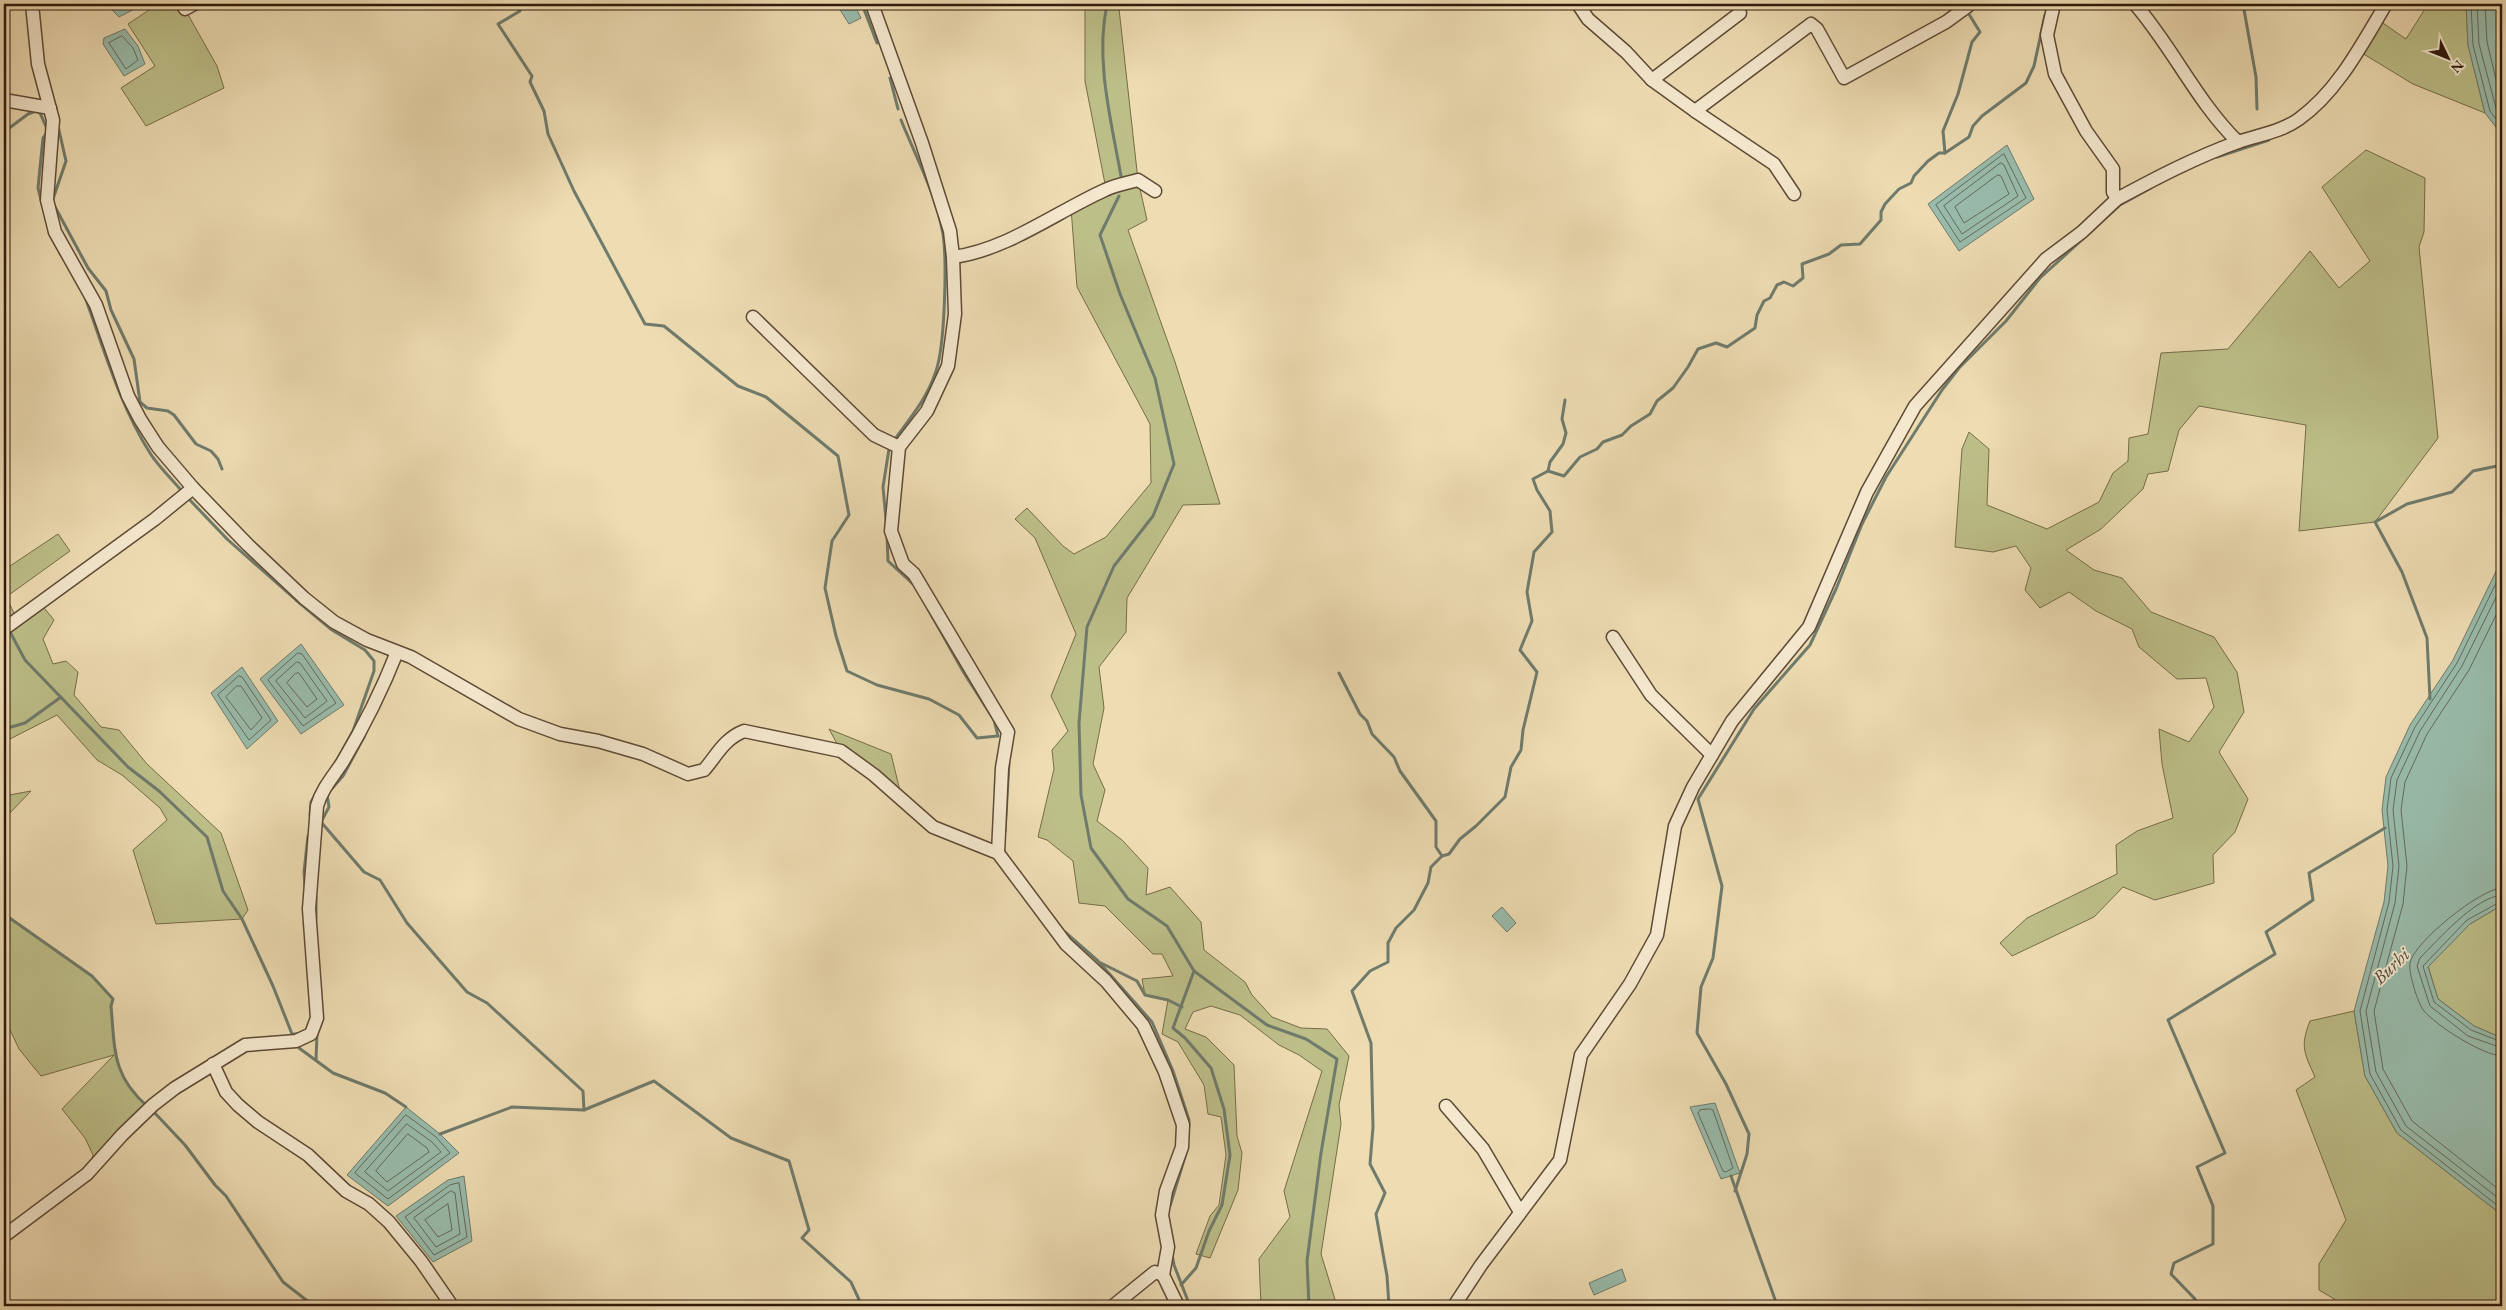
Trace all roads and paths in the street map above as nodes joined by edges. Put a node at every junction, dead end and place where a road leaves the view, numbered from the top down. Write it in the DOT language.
graph roads {
  1 [pos="32,4"];
  2 [pos="182,4"];
  3 [pos="194,4"];
  4 [pos="872,4"];
  5 [pos="1578,4"];
  6 [pos="1968,4"];
  7 [pos="2054,4"];
  8 [pos="2135,4"];
  9 [pos="2386,4"];
  10 [pos="1740,13"];
  11 [pos="1652,80"];
  12 [pos="4,100"];
  13 [pos="50,108"];
  14 [pos="1695,111"];
  15 [pos="2238,142"];
  16 [pos="1155,191"];
  17 [pos="1794,194"];
  18 [pos="2117,199"];
  19 [pos="953,257"];
  20 [pos="753,317"];
  21 [pos="899,447"];
  22 [pos="193,488"];
  23 [pos="4,629"];
  24 [pos="1613,637"];
  25 [pos="397,652"];
  26 [pos="1712,755"];
  27 [pos="998,853"];
  28 [pos="213,1064"];
  29 [pos="1446,1106"];
  30 [pos="1520,1212"];
  31 [pos="4,1236"];
  32 [pos="1163,1275"];
  33 [pos="452,1306"];
  34 [pos="1114,1306"];
  35 [pos="1178,1306"];
  36 [pos="1454,1306"];
  1 -- 13 [label="street"];
  2 -- 3 [label="street"];
  4 -- 19 [label="street"];
  5 -- 11 [label="street"];
  6 -- 14 [label="street"];
  7 -- 18 [label="street"];
  8 -- 15 [label="street"];
  9 -- 15 [label="street"];
  10 -- 11 [label="street"];
  11 -- 14 [label="street"];
  12 -- 13 [label="street"];
  13 -- 22 [label="street"];
  14 -- 17 [label="street"];
  15 -- 18 [label="street"];
  16 -- 19 [label="street"];
  18 -- 26 [label="street"];
  19 -- 21 [label="street"];
  20 -- 21 [label="street"];
  21 -- 27 [label="street"];
  22 -- 23 [label="street"];
  22 -- 25 [label="street"];
  24 -- 26 [label="street"];
  25 -- 27 [label="street"];
  25 -- 28 [label="street"];
  26 -- 30 [label="street"];
  27 -- 32 [label="street"];
  28 -- 31 [label="street"];
  28 -- 33 [label="street"];
  29 -- 30 [label="street"];
  30 -- 36 [label="street"];
  32 -- 34 [label="street"];
  32 -- 35 [label="street"];
}
